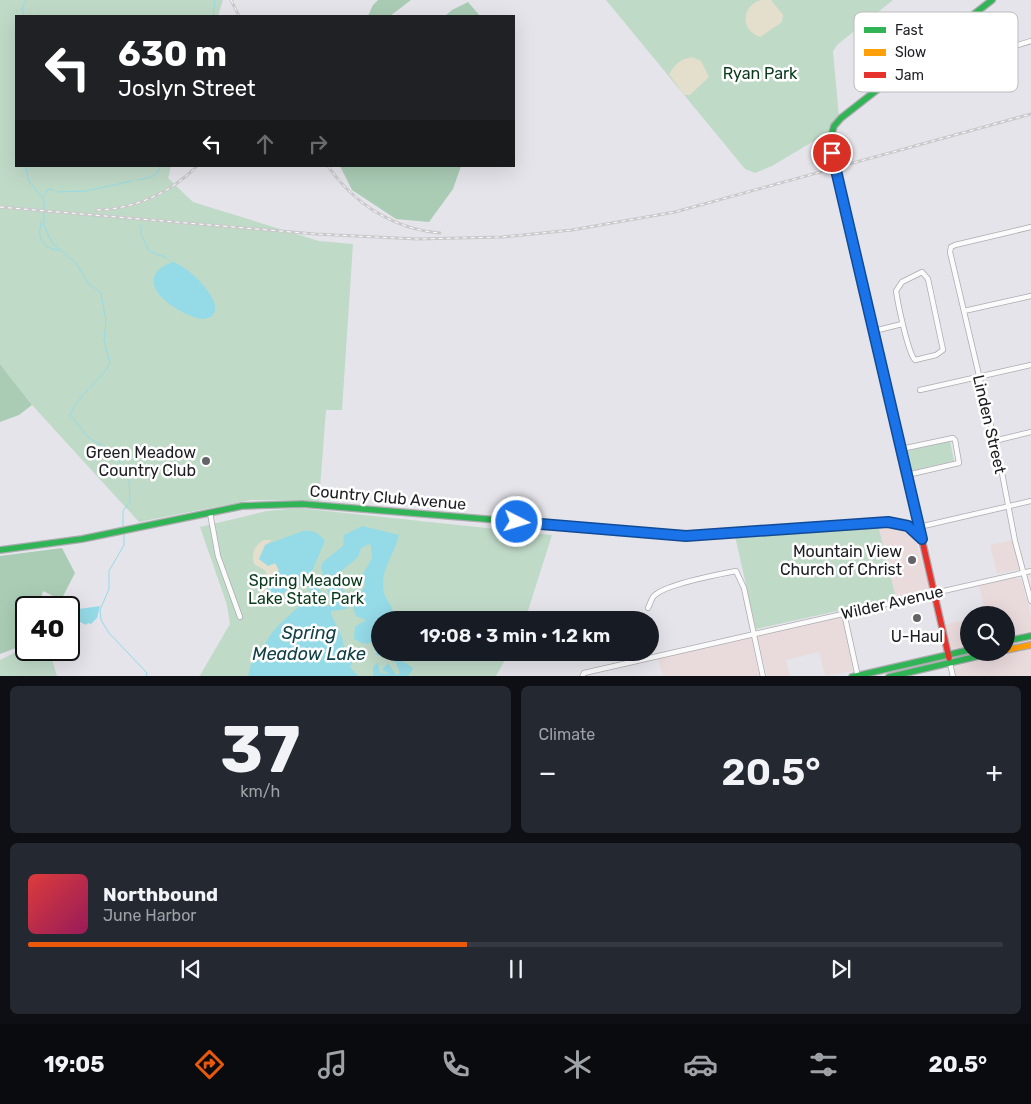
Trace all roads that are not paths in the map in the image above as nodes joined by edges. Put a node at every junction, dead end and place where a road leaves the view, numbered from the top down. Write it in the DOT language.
graph roads {
  1 [pos="992,0"];
  2 [pos="977,12"];
  3 [pos="1031,41"];
  4 [pos="1018,45"];
  5 [pos="874,92"];
  6 [pos="1031,228"];
  7 [pos="1031,296"];
  8 [pos="964,311"];
  9 [pos="902,324"];
  10 [pos="874,331"];
  11 [pos="1031,364"];
  12 [pos="979,376"];
  13 [pos="920,390"];
  14 [pos="1031,432"];
  15 [pos="994,440"];
  16 [pos="901,449"];
  17 [pos="907,475"];
  18 [pos="1031,501"];
  19 [pos="1008,506"];
  20 [pos="210,513"];
  21 [pos="919,527"];
  22 [pos="922,539"];
  23 [pos="0,550"];
  24 [pos="1031,570"];
  25 [pos="1023,572"];
  26 [pos="934,592"];
  27 [pos="1031,600"];
  28 [pos="648,608"];
  29 [pos="844,613"];
  30 [pos="240,617"];
  31 [pos="754,634"];
  32 [pos="1031,636"];
  33 [pos="1015,639"];
  34 [pos="1031,645"];
  35 [pos="1015,648"];
  36 [pos="960,652"];
  37 [pos="948,654"];
  38 [pos="960,661"];
  39 [pos="950,663"];
  40 [pos="582,676"];
  41 [pos="763,676"];
  42 [pos="856,676"];
  43 [pos="889,676"];
  44 [pos="953,676"];
  1 -- 2 [label="main road"];
  3 -- 4 [label="street"];
  5 -- 10 [label="main road"];
  6 -- 8 [label="street, Linden Street"];
  7 -- 8 [label="street"];
  8 -- 12 [label="street, Linden Street"];
  9 -- 9 [label="street"];
  9 -- 10 [label="street"];
  10 -- 16 [label="main road"];
  11 -- 12 [label="street"];
  12 -- 13 [label="street"];
  12 -- 15 [label="street, Linden Street"];
  14 -- 15 [label="street"];
  15 -- 19 [label="street, Linden Street"];
  16 -- 17 [label="main road"];
  16 -- 17 [label="street"];
  17 -- 21 [label="main road"];
  18 -- 19 [label="street"];
  19 -- 21 [label="street"];
  19 -- 25 [label="street, Linden Street"];
  20 -- 22 [label="main road, Country Club Avenue"];
  20 -- 23 [label="main road, Country Club Avenue"];
  20 -- 30 [label="street"];
  21 -- 22 [label="main road"];
  22 -- 26 [label="main road"];
  24 -- 25 [label="street, Wilder Avenue"];
  25 -- 26 [label="street, Wilder Avenue"];
  25 -- 27 [label="street, Linden Street"];
  26 -- 29 [label="street, Wilder Avenue"];
  26 -- 37 [label="main road"];
  28 -- 31 [label="street"];
  29 -- 31 [label="street, Wilder Avenue"];
  29 -- 42 [label="street"];
  31 -- 40 [label="street, Wilder Avenue"];
  31 -- 41 [label="street"];
  32 -- 33 [label="main road"];
  34 -- 35 [label="main road"];
  36 -- 37 [label="main road"];
  37 -- 39 [label="main road"];
  37 -- 42 [label="main road"];
  38 -- 39 [label="main road"];
  39 -- 43 [label="main road"];
  39 -- 44 [label="street"];
}
